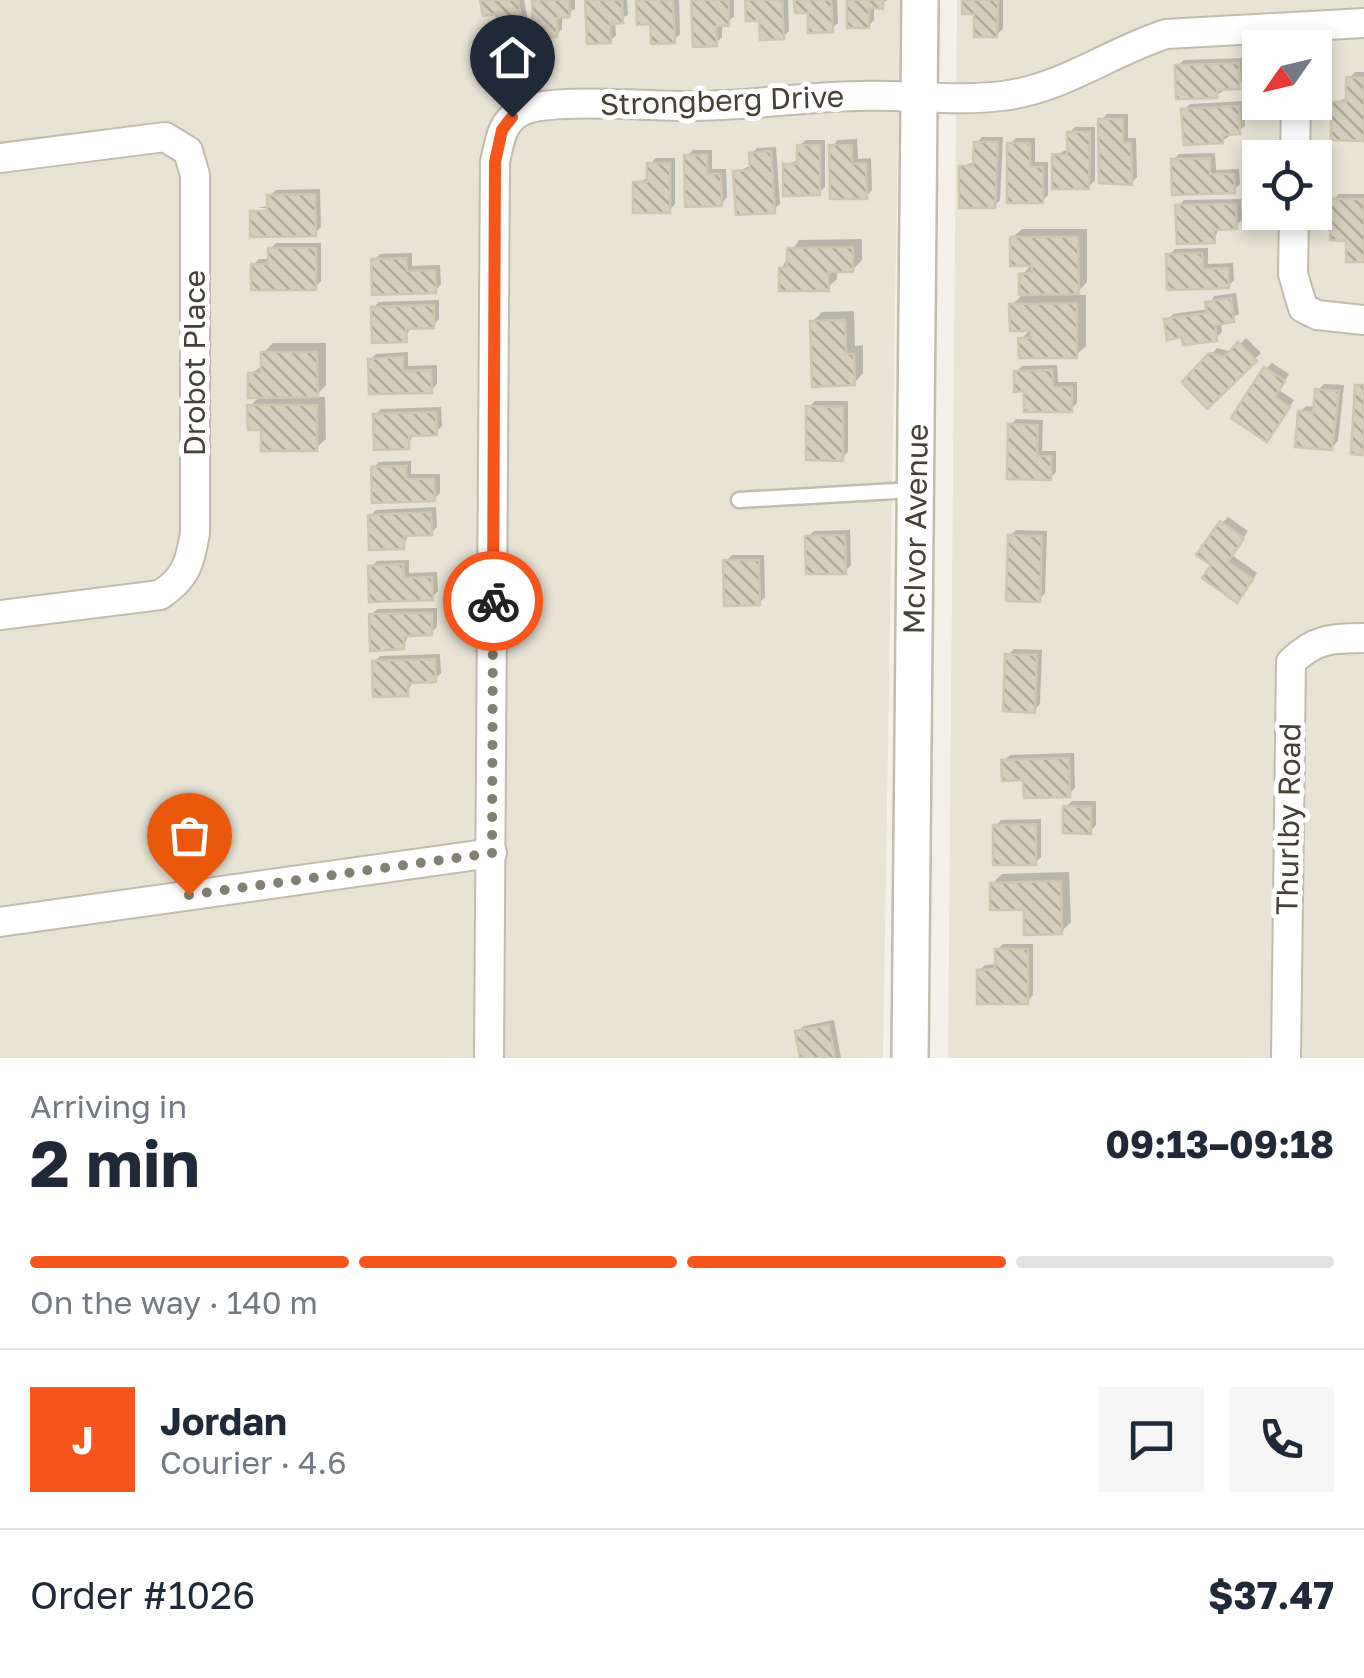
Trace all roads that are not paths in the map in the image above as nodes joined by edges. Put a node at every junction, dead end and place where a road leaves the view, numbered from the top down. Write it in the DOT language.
graph roads {
  1 [pos="920,0"];
  2 [pos="1364,23"];
  3 [pos="1332,30"];
  4 [pos="1242,32"];
  5 [pos="920,97"];
  6 [pos="0,158"];
  7 [pos="1294,230"];
  8 [pos="1364,320"];
  9 [pos="916,490"];
  10 [pos="739,500"];
  11 [pos="0,616"];
  12 [pos="1364,638"];
  13 [pos="492,853"];
  14 [pos="0,922"];
  15 [pos="489,1058"];
  16 [pos="910,1058"];
  17 [pos="1286,1058"];
  1 -- 5 [label="street, McIvor Avenue"];
  2 -- 3 [label="street, Strongberg Drive"];
  4 -- 5 [label="street, Strongberg Drive"];
  5 -- 9 [label="street, McIvor Avenue"];
  5 -- 13 [label="street, Strongberg Drive"];
  6 -- 11 [label="street, Drobot Place"];
  7 -- 8 [label="street"];
  9 -- 10 [label="lane"];
  9 -- 16 [label="street, McIvor Avenue"];
  12 -- 17 [label="street, Thurlby Road"];
  13 -- 14 [label="street"];
  13 -- 15 [label="street, Strongberg Drive"];
}
